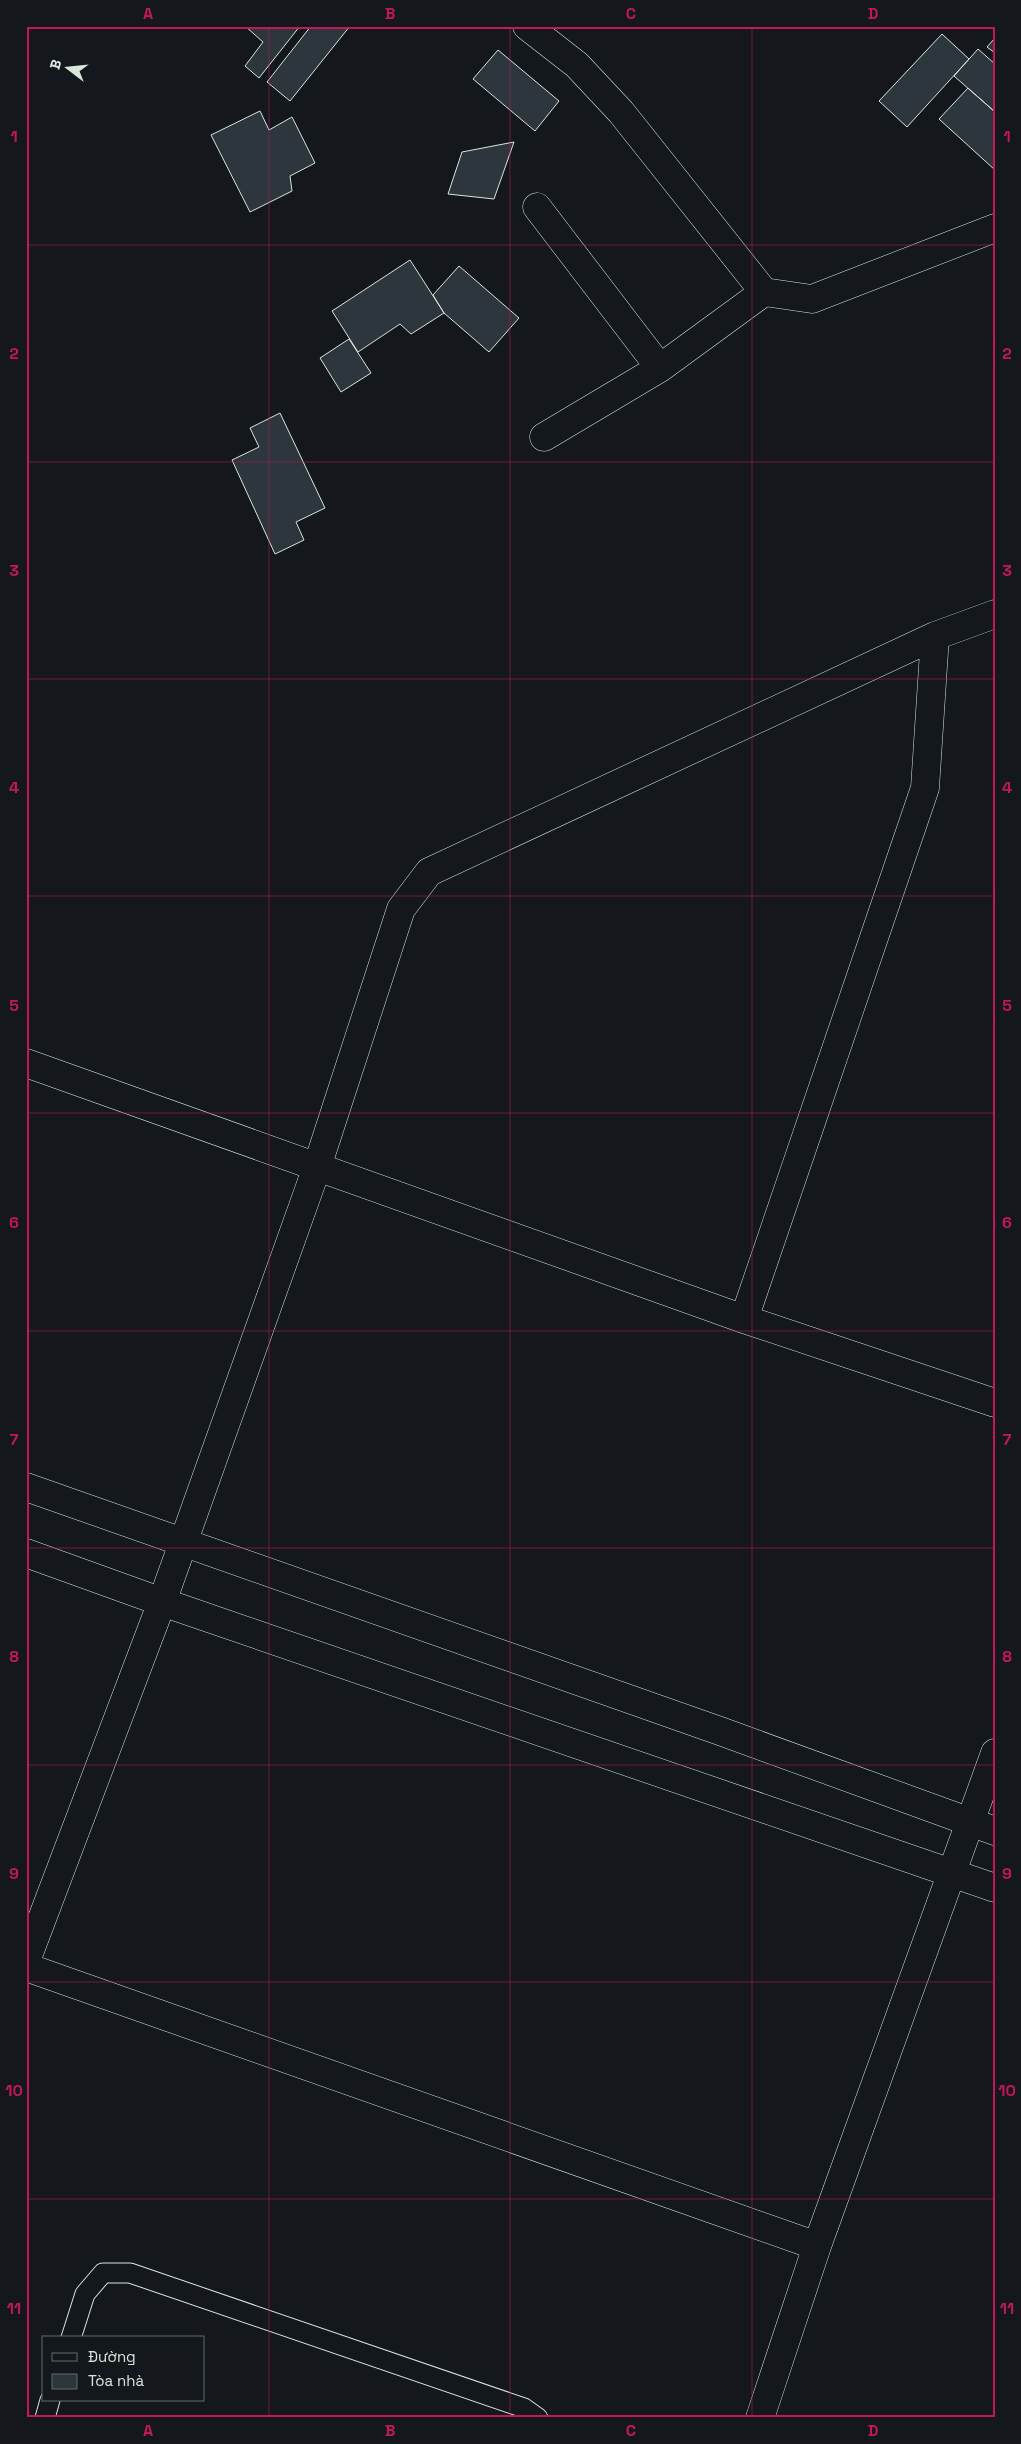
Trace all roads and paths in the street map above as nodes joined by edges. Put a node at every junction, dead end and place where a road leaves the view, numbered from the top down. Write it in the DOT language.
graph roads {
  1 [pos="527,26"];
  2 [pos="537,207"];
  3 [pos="995,228"];
  4 [pos="764,292"];
  5 [pos="660,368"];
  6 [pos="544,438"];
  7 [pos="995,614"];
  8 [pos="935,636"];
  9 [pos="26,1063"];
  10 [pos="317,1167"];
  11 [pos="744,1319"];
  12 [pos="995,1403"];
  13 [pos="26,1487"];
  14 [pos="183,1542"];
  15 [pos="26,1553"];
  16 [pos="162,1602"];
  17 [pos="995,1754"];
  18 [pos="970,1823"];
  19 [pos="995,1832"];
  20 [pos="952,1872"];
  21 [pos="995,1888"];
  22 [pos="26,1961"];
  23 [pos="26,1967"];
  24 [pos="817,2246"];
  25 [pos="72,2336"];
  26 [pos="49,2402"];
  27 [pos="44,2418"];
  28 [pos="538,2418"];
  29 [pos="760,2418"];
  1 -- 4 [label="street"];
  2 -- 5 [label="street"];
  3 -- 4 [label="street"];
  4 -- 5 [label="street"];
  5 -- 6 [label="street"];
  7 -- 8 [label="street"];
  8 -- 10 [label="street"];
  8 -- 11 [label="street"];
  9 -- 10 [label="street"];
  10 -- 11 [label="street"];
  10 -- 14 [label="street"];
  11 -- 12 [label="street"];
  13 -- 14 [label="street"];
  14 -- 16 [label="street"];
  14 -- 18 [label="street"];
  15 -- 16 [label="street"];
  16 -- 20 [label="street"];
  16 -- 22 [label="street"];
  17 -- 18 [label="street"];
  18 -- 19 [label="street"];
  18 -- 20 [label="street"];
  20 -- 21 [label="street"];
  20 -- 24 [label="street"];
  23 -- 24 [label="street"];
  24 -- 29 [label="street"];
  25 -- 28 [label="lane"];
  26 -- 27 [label="lane"];
}
